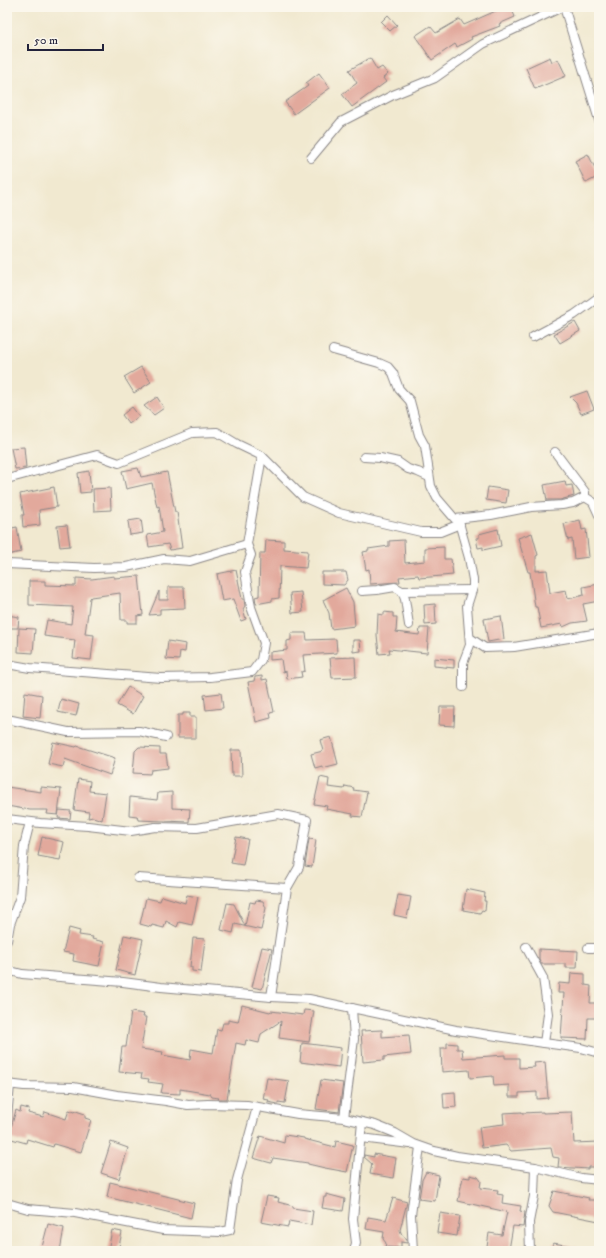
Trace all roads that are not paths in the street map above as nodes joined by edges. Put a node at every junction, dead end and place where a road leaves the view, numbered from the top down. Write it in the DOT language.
graph roads {
  1 [pos="563,7"];
  2 [pos="599,120"];
  3 [pos="311,158"];
  4 [pos="599,297"];
  5 [pos="533,337"];
  6 [pos="333,350"];
  7 [pos="555,452"];
  8 [pos="262,456"];
  9 [pos="364,457"];
  10 [pos="429,477"];
  11 [pos="7,479"];
  12 [pos="585,497"];
  13 [pos="599,515"];
  14 [pos="459,521"];
  15 [pos="247,544"];
  16 [pos="7,564"];
  17 [pos="472,590"];
  18 [pos="362,591"];
  19 [pos="402,591"];
  20 [pos="409,625"];
  21 [pos="599,633"];
  22 [pos="470,638"];
  23 [pos="7,664"];
  24 [pos="463,687"];
  25 [pos="7,719"];
  26 [pos="166,737"];
  27 [pos="7,819"];
  28 [pos="30,822"];
  29 [pos="138,878"];
  30 [pos="287,888"];
  31 [pos="7,941"];
  32 [pos="526,947"];
  33 [pos="588,948"];
  34 [pos="599,948"];
  35 [pos="7,970"];
  36 [pos="271,997"];
  37 [pos="352,1008"];
  38 [pos="544,1044"];
  39 [pos="599,1053"];
  40 [pos="9,1084"];
  41 [pos="257,1107"];
  42 [pos="7,1118"];
  43 [pos="344,1118"];
  44 [pos="362,1122"];
  45 [pos="361,1138"];
  46 [pos="417,1145"];
  47 [pos="536,1167"];
  48 [pos="599,1180"];
  49 [pos="7,1203"];
  50 [pos="354,1251"];
  51 [pos="413,1251"];
  52 [pos="530,1251"];
  1 -- 2 [label="street"];
  1 -- 3 [label="street"];
  4 -- 5 [label="street"];
  6 -- 10 [label="street"];
  7 -- 12 [label="street"];
  8 -- 11 [label="street"];
  8 -- 14 [label="street"];
  8 -- 15 [label="street"];
  9 -- 10 [label="street"];
  10 -- 14 [label="street"];
  12 -- 13 [label="street"];
  12 -- 14 [label="street"];
  14 -- 17 [label="street"];
  15 -- 16 [label="street"];
  15 -- 23 [label="street"];
  17 -- 19 [label="street"];
  17 -- 22 [label="street"];
  18 -- 19 [label="street"];
  19 -- 20 [label="street"];
  21 -- 22 [label="street"];
  22 -- 24 [label="street"];
  25 -- 26 [label="street"];
  27 -- 28 [label="street"];
  28 -- 30 [label="street"];
  28 -- 31 [label="street"];
  29 -- 30 [label="street"];
  30 -- 36 [label="street"];
  32 -- 38 [label="street"];
  33 -- 34 [label="street"];
  35 -- 36 [label="street"];
  36 -- 37 [label="street"];
  37 -- 38 [label="street"];
  37 -- 43 [label="street"];
  38 -- 39 [label="street"];
  40 -- 41 [label="street"];
  40 -- 42 [label="street"];
  41 -- 43 [label="street"];
  41 -- 49 [label="street"];
  43 -- 44 [label="street"];
  44 -- 45 [label="street"];
  44 -- 46 [label="street"];
  45 -- 46 [label="street"];
  45 -- 50 [label="street"];
  46 -- 47 [label="street"];
  46 -- 51 [label="street"];
  47 -- 48 [label="street"];
  47 -- 52 [label="street"];
}
